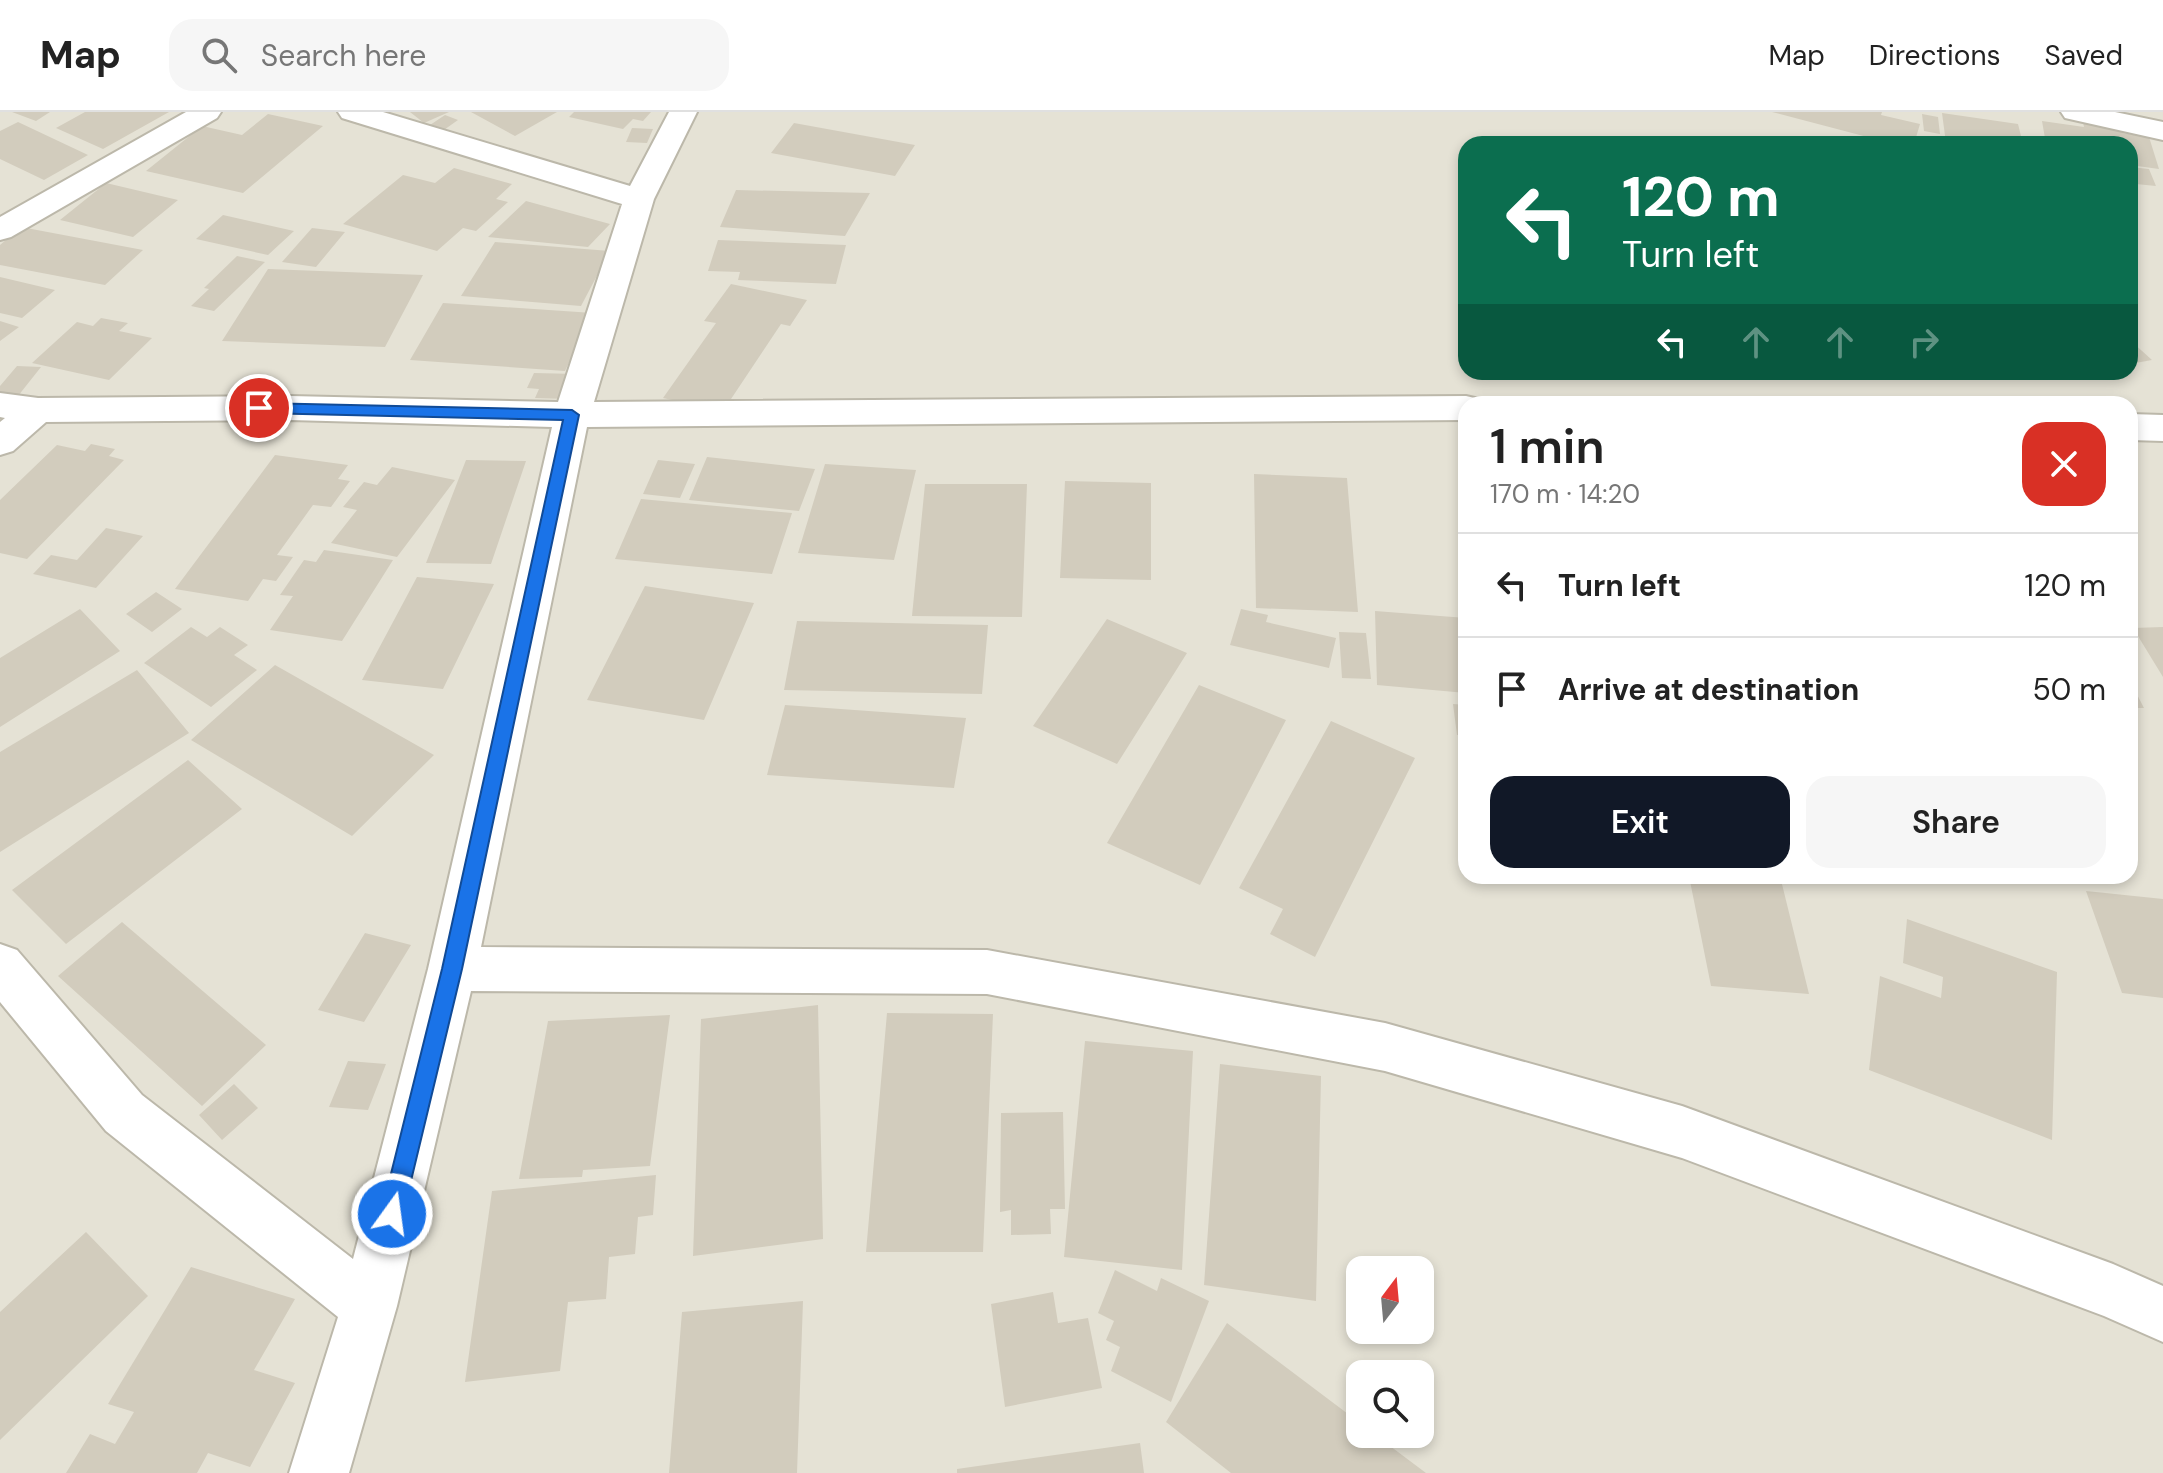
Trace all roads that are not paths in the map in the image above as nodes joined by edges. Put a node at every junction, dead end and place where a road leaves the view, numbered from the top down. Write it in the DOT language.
graph roads {
  1 [pos="207,112"];
  2 [pos="352,112"];
  3 [pos="683,112"];
  4 [pos="2075,112"];
  5 [pos="2163,131"];
  6 [pos="639,199"];
  7 [pos="0,230"];
  8 [pos="0,405"];
  9 [pos="1458,408"];
  10 [pos="38,410"];
  11 [pos="572,415"];
  12 [pos="2138,427"];
  13 [pos="2163,428"];
  14 [pos="0,442"];
  15 [pos="0,966"];
  16 [pos="452,969"];
  17 [pos="369,1306"];
  18 [pos="2163,1314"];
  19 [pos="319,1473"];
  1 -- 7 [label="street"];
  2 -- 6 [label="street"];
  3 -- 6 [label="street"];
  4 -- 5 [label="street"];
  6 -- 11 [label="street"];
  8 -- 10 [label="street"];
  9 -- 11 [label="street"];
  10 -- 11 [label="street"];
  10 -- 14 [label="street"];
  11 -- 16 [label="street"];
  12 -- 13 [label="street"];
  15 -- 17 [label="street"];
  16 -- 17 [label="street"];
  16 -- 18 [label="street"];
  17 -- 19 [label="street"];
}
